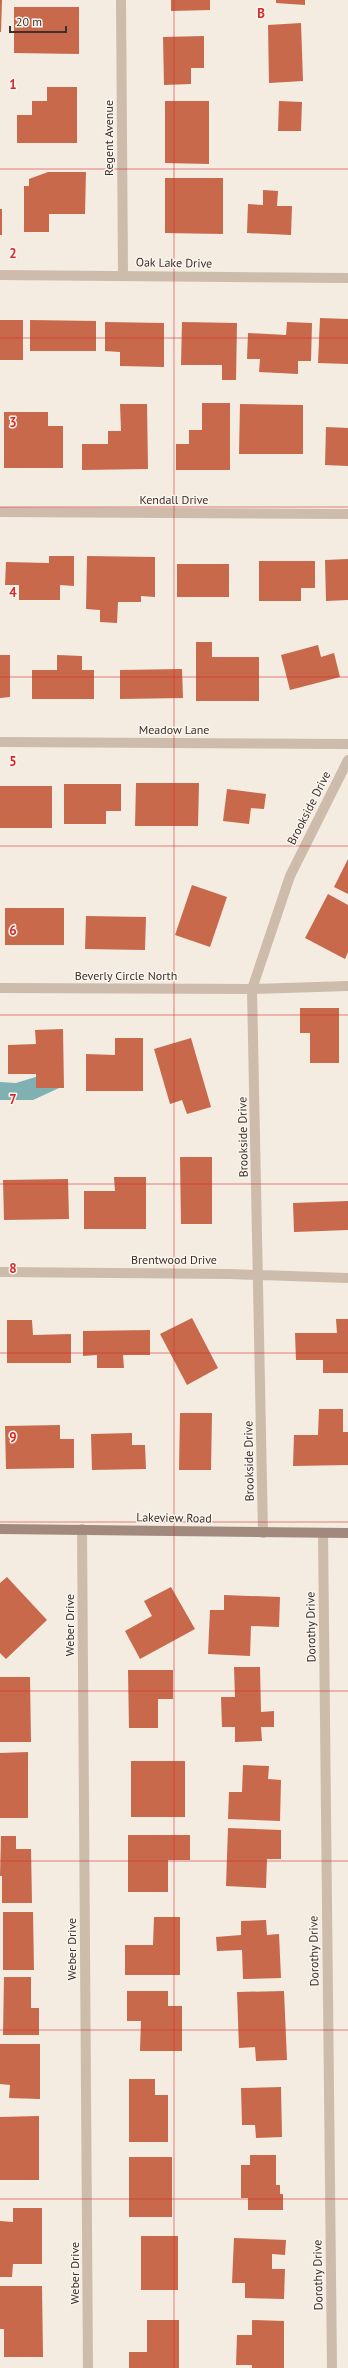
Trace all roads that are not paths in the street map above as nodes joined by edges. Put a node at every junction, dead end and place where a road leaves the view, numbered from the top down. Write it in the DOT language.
graph roads {
  1 [pos="121,0"];
  2 [pos="0,275"];
  3 [pos="123,275"];
  4 [pos="348,278"];
  5 [pos="0,512"];
  6 [pos="348,514"];
  7 [pos="0,742"];
  8 [pos="348,744"];
  9 [pos="348,760"];
  10 [pos="348,986"];
  11 [pos="0,988"];
  12 [pos="252,989"];
  13 [pos="0,1272"];
  14 [pos="259,1276"];
  15 [pos="348,1278"];
  16 [pos="0,1529"];
  17 [pos="82,1529"];
  18 [pos="264,1533"];
  19 [pos="323,1533"];
  20 [pos="348,1533"];
  21 [pos="88,2368"];
  22 [pos="332,2368"];
  1 -- 3 [label="street, Regent Avenue"];
  2 -- 3 [label="street, Oak Lake Drive"];
  3 -- 4 [label="street, Oak Lake Drive"];
  5 -- 6 [label="street, Kendall Drive"];
  7 -- 8 [label="street, Meadow Lane"];
  9 -- 12 [label="street, Brookside Drive"];
  10 -- 12 [label="street, Beverly Circle North"];
  11 -- 12 [label="street, Beverly Circle North"];
  12 -- 14 [label="street, Brookside Drive"];
  13 -- 14 [label="street, Brentwood Drive"];
  14 -- 15 [label="street, Brentwood Drive"];
  14 -- 18 [label="street, Brookside Drive"];
  16 -- 17 [label="street, Lakeview Road"];
  17 -- 18 [label="street, Lakeview Road"];
  17 -- 21 [label="street, Weber Drive"];
  18 -- 19 [label="street, Lakeview Road"];
  19 -- 20 [label="street, Lakeview Road"];
  19 -- 22 [label="street, Dorothy Drive"];
}
